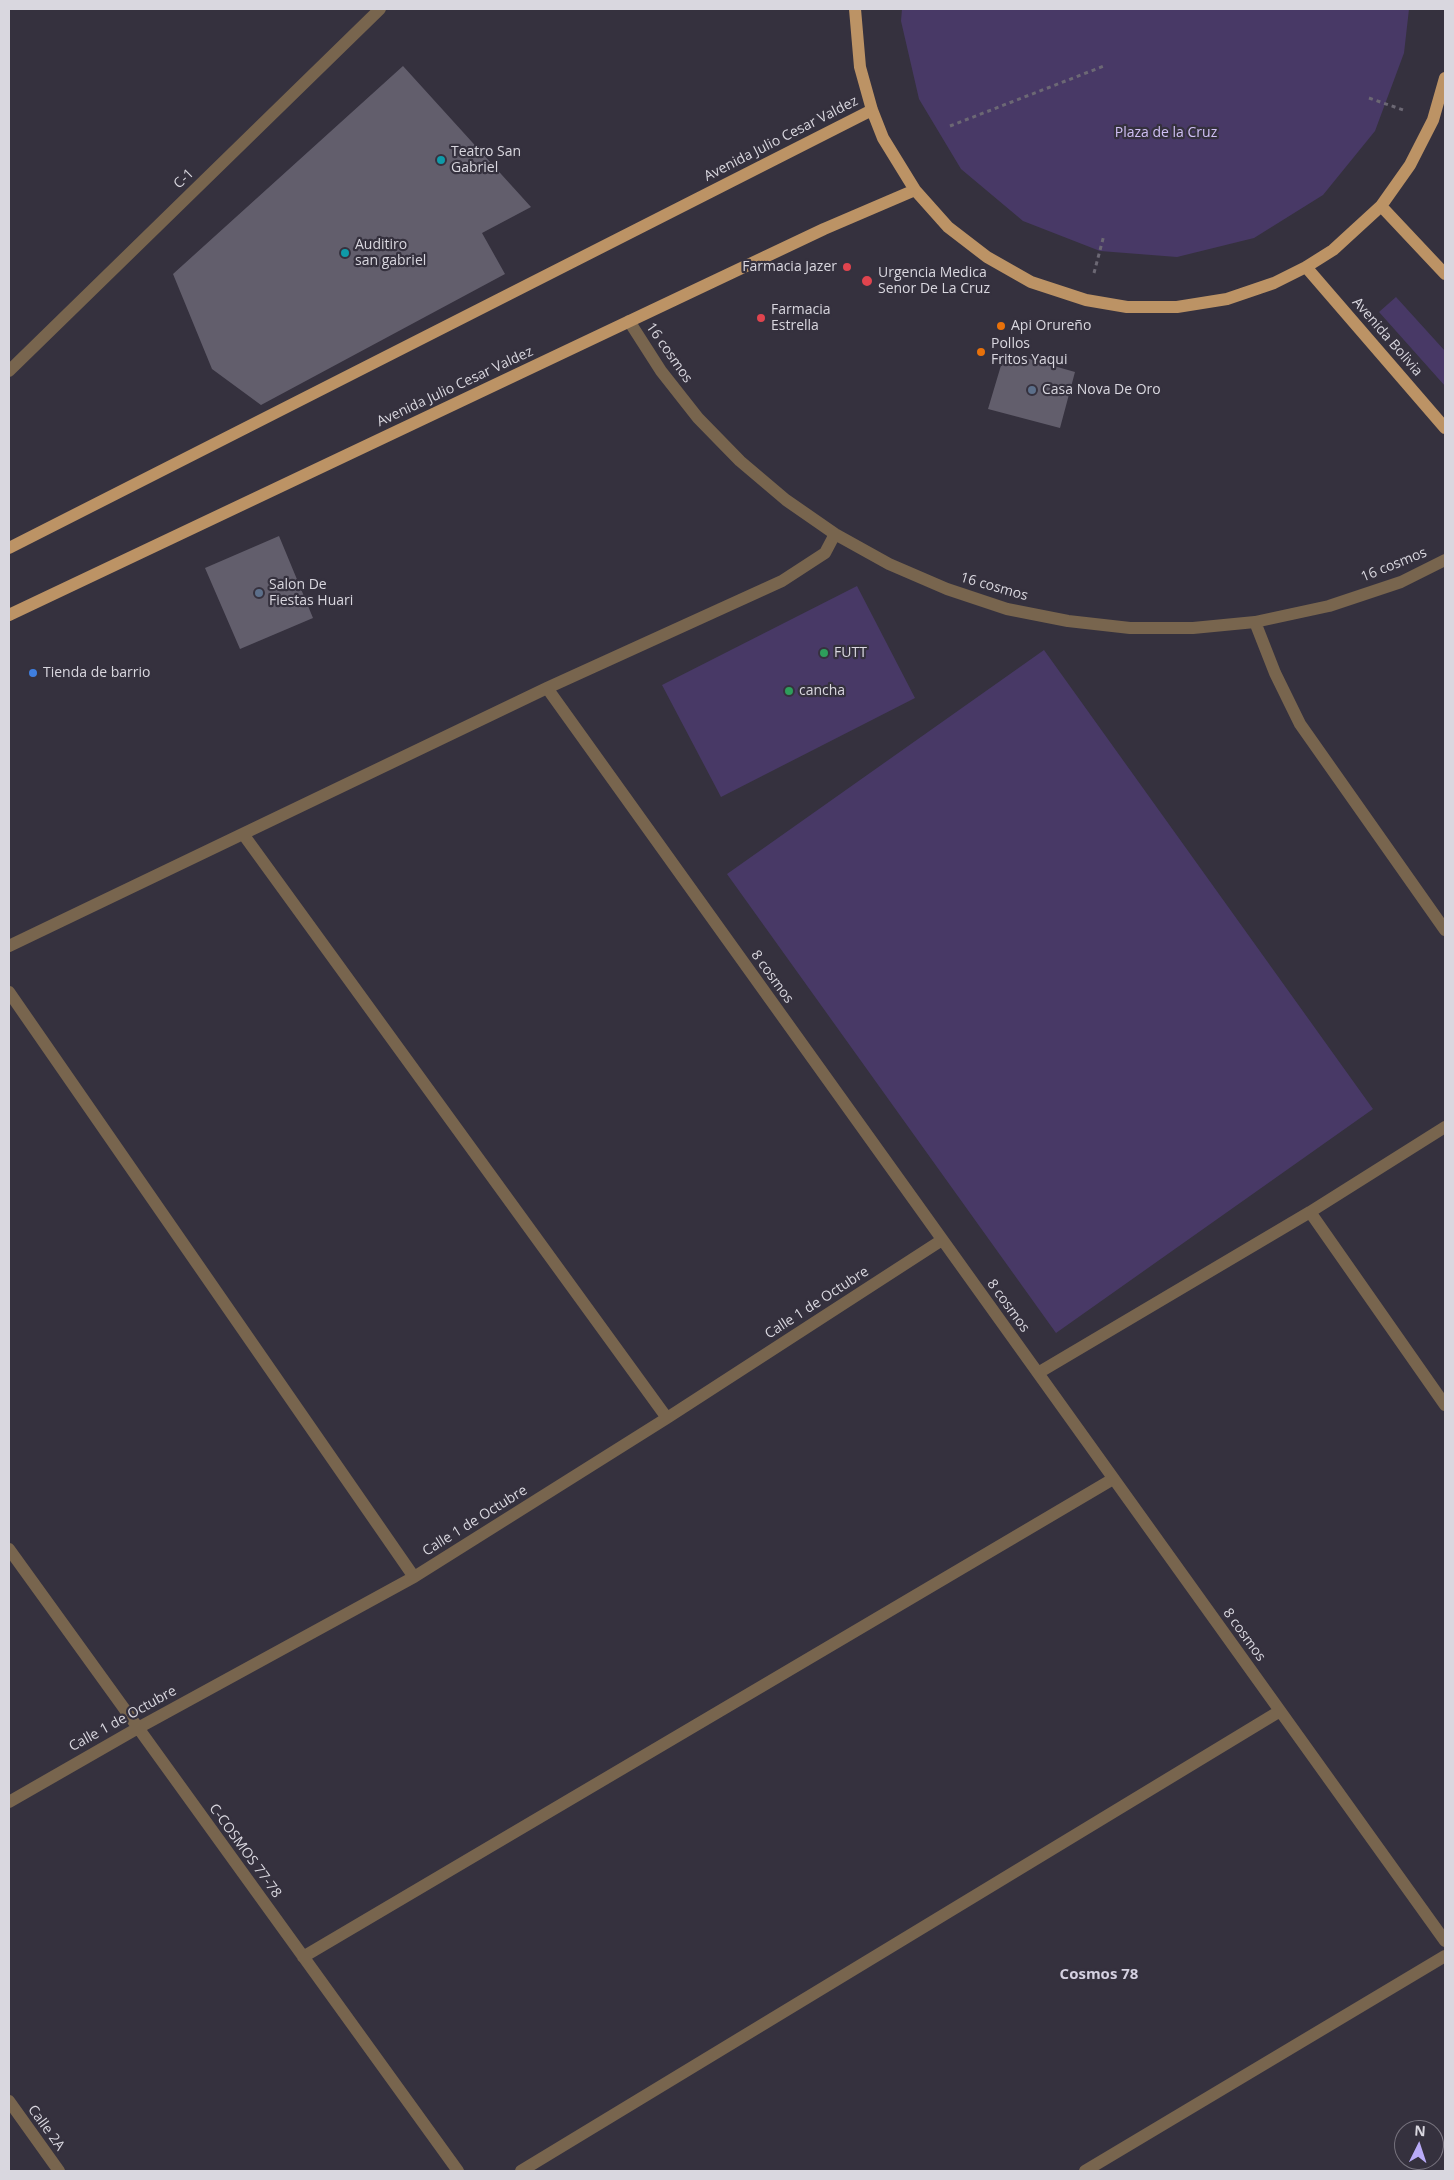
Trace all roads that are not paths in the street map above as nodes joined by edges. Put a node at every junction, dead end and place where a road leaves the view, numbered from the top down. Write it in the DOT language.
graph roads {
  1 [pos="380,9"];
  2 [pos="855,9"];
  3 [pos="1445,78"];
  4 [pos="872,110"];
  5 [pos="915,190"];
  6 [pos="1381,206"];
  7 [pos="1306,267"];
  8 [pos="1445,274"];
  9 [pos="629,321"];
  10 [pos="9,371"];
  11 [pos="1445,428"];
  12 [pos="835,534"];
  13 [pos="9,548"];
  14 [pos="1445,560"];
  15 [pos="9,615"];
  16 [pos="1255,622"];
  17 [pos="547,688"];
  18 [pos="243,834"];
  19 [pos="1445,930"];
  20 [pos="9,946"];
  21 [pos="9,992"];
  22 [pos="1445,1127"];
  23 [pos="1310,1212"];
  24 [pos="942,1240"];
  25 [pos="1038,1373"];
  26 [pos="1445,1405"];
  27 [pos="667,1418"];
  28 [pos="1114,1479"];
  29 [pos="9,1549"];
  30 [pos="414,1577"];
  31 [pos="1280,1711"];
  32 [pos="138,1728"];
  33 [pos="9,1802"];
  34 [pos="1445,1941"];
  35 [pos="1445,1956"];
  36 [pos="303,1957"];
  37 [pos="9,2102"];
  38 [pos="59,2171"];
  39 [pos="458,2171"];
  40 [pos="521,2171"];
  41 [pos="1085,2171"];
  1 -- 10 [label="street, C-1"];
  2 -- 4 [label="main road"];
  3 -- 6 [label="main road"];
  4 -- 5 [label="main road"];
  4 -- 13 [label="main road, Avenida Julio Cesar Valdez"];
  5 -- 7 [label="main road"];
  5 -- 9 [label="main road, Avenida Julio Cesar Valdez"];
  6 -- 7 [label="main road"];
  6 -- 8 [label="main road"];
  7 -- 11 [label="main road, Avenida Bolivia"];
  9 -- 12 [label="street, 16 cosmos"];
  9 -- 15 [label="main road, Avenida Julio Cesar Valdez"];
  12 -- 16 [label="street, 16 cosmos"];
  12 -- 17 [label="street"];
  14 -- 16 [label="street, 16 cosmos"];
  16 -- 19 [label="street"];
  17 -- 18 [label="street"];
  17 -- 24 [label="street, 8 cosmos"];
  18 -- 20 [label="street"];
  18 -- 27 [label="street"];
  21 -- 30 [label="street"];
  22 -- 23 [label="street"];
  23 -- 25 [label="street"];
  23 -- 26 [label="street"];
  24 -- 25 [label="street, 8 cosmos"];
  24 -- 27 [label="street, Calle 1 de Octubre"];
  25 -- 28 [label="street, 8 cosmos"];
  27 -- 30 [label="street, Calle 1 de Octubre"];
  28 -- 31 [label="street, 8 cosmos"];
  28 -- 36 [label="street"];
  29 -- 32 [label="street, C-COSMOS 77-78"];
  30 -- 32 [label="street, Calle 1 de Octubre"];
  31 -- 34 [label="street, 8 cosmos"];
  31 -- 40 [label="street"];
  32 -- 33 [label="street, Calle 1 de Octubre"];
  32 -- 36 [label="street, C-COSMOS 77-78"];
  35 -- 41 [label="street"];
  36 -- 39 [label="street, C-COSMOS 77-78"];
  37 -- 38 [label="street, Calle 2A"];
}
